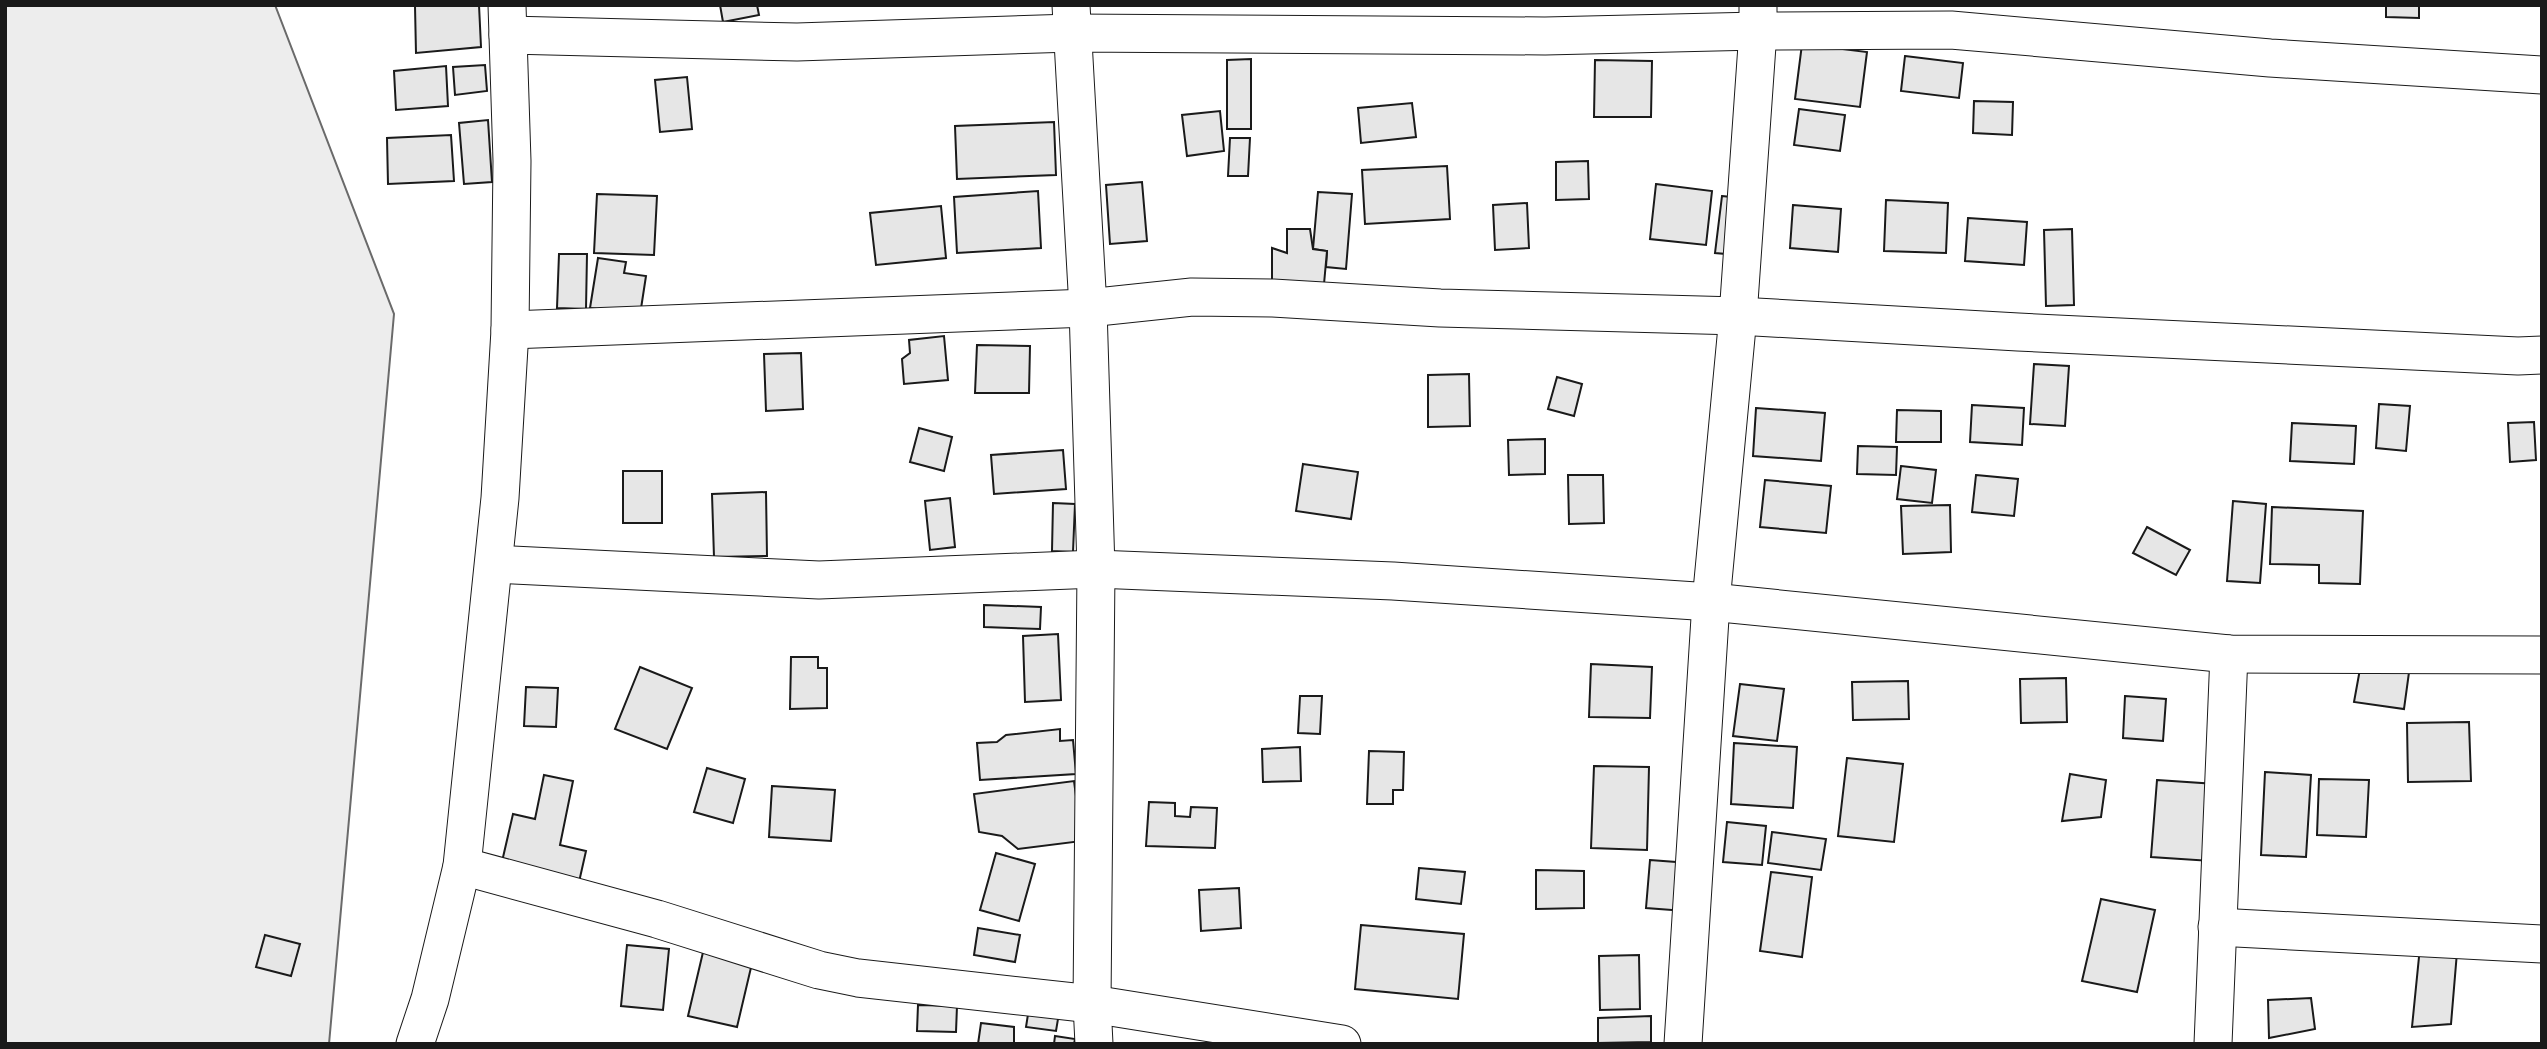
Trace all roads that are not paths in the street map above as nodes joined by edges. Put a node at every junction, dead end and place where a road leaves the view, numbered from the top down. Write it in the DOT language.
graph roads {
  1 [pos="1758,18"];
  2 [pos="1071,19"];
  3 [pos="507,20"];
  4 [pos="2542,75"];
  5 [pos="1088,307"];
  6 [pos="1738,316"];
  7 [pos="510,330"];
  8 [pos="2542,355"];
  9 [pos="494,564"];
  10 [pos="1096,569"];
  11 [pos="1711,602"];
  12 [pos="2229,654"];
  13 [pos="2542,655"];
  14 [pos="462,866"];
  15 [pos="2217,927"];
  16 [pos="2542,944"];
  17 [pos="1093,1004"];
  18 [pos="415,1044"];
  19 [pos="1094,1044"];
  20 [pos="1342,1044"];
  21 [pos="1683,1044"];
  22 [pos="2213,1044"];
  1 -- 2 [label="street"];
  1 -- 4 [label="street"];
  1 -- 6 [label="street"];
  2 -- 3 [label="street"];
  2 -- 5 [label="street"];
  3 -- 7 [label="street"];
  5 -- 6 [label="street"];
  5 -- 7 [label="street"];
  5 -- 10 [label="street"];
  6 -- 8 [label="street"];
  6 -- 11 [label="street"];
  7 -- 9 [label="street"];
  9 -- 10 [label="street"];
  9 -- 14 [label="street"];
  10 -- 11 [label="street"];
  10 -- 17 [label="street"];
  11 -- 12 [label="street"];
  11 -- 21 [label="street"];
  12 -- 13 [label="street"];
  12 -- 15 [label="street"];
  14 -- 17 [label="street"];
  14 -- 18 [label="street"];
  15 -- 16 [label="street"];
  15 -- 22 [label="street"];
  17 -- 19 [label="street"];
  17 -- 20 [label="street"];
}
